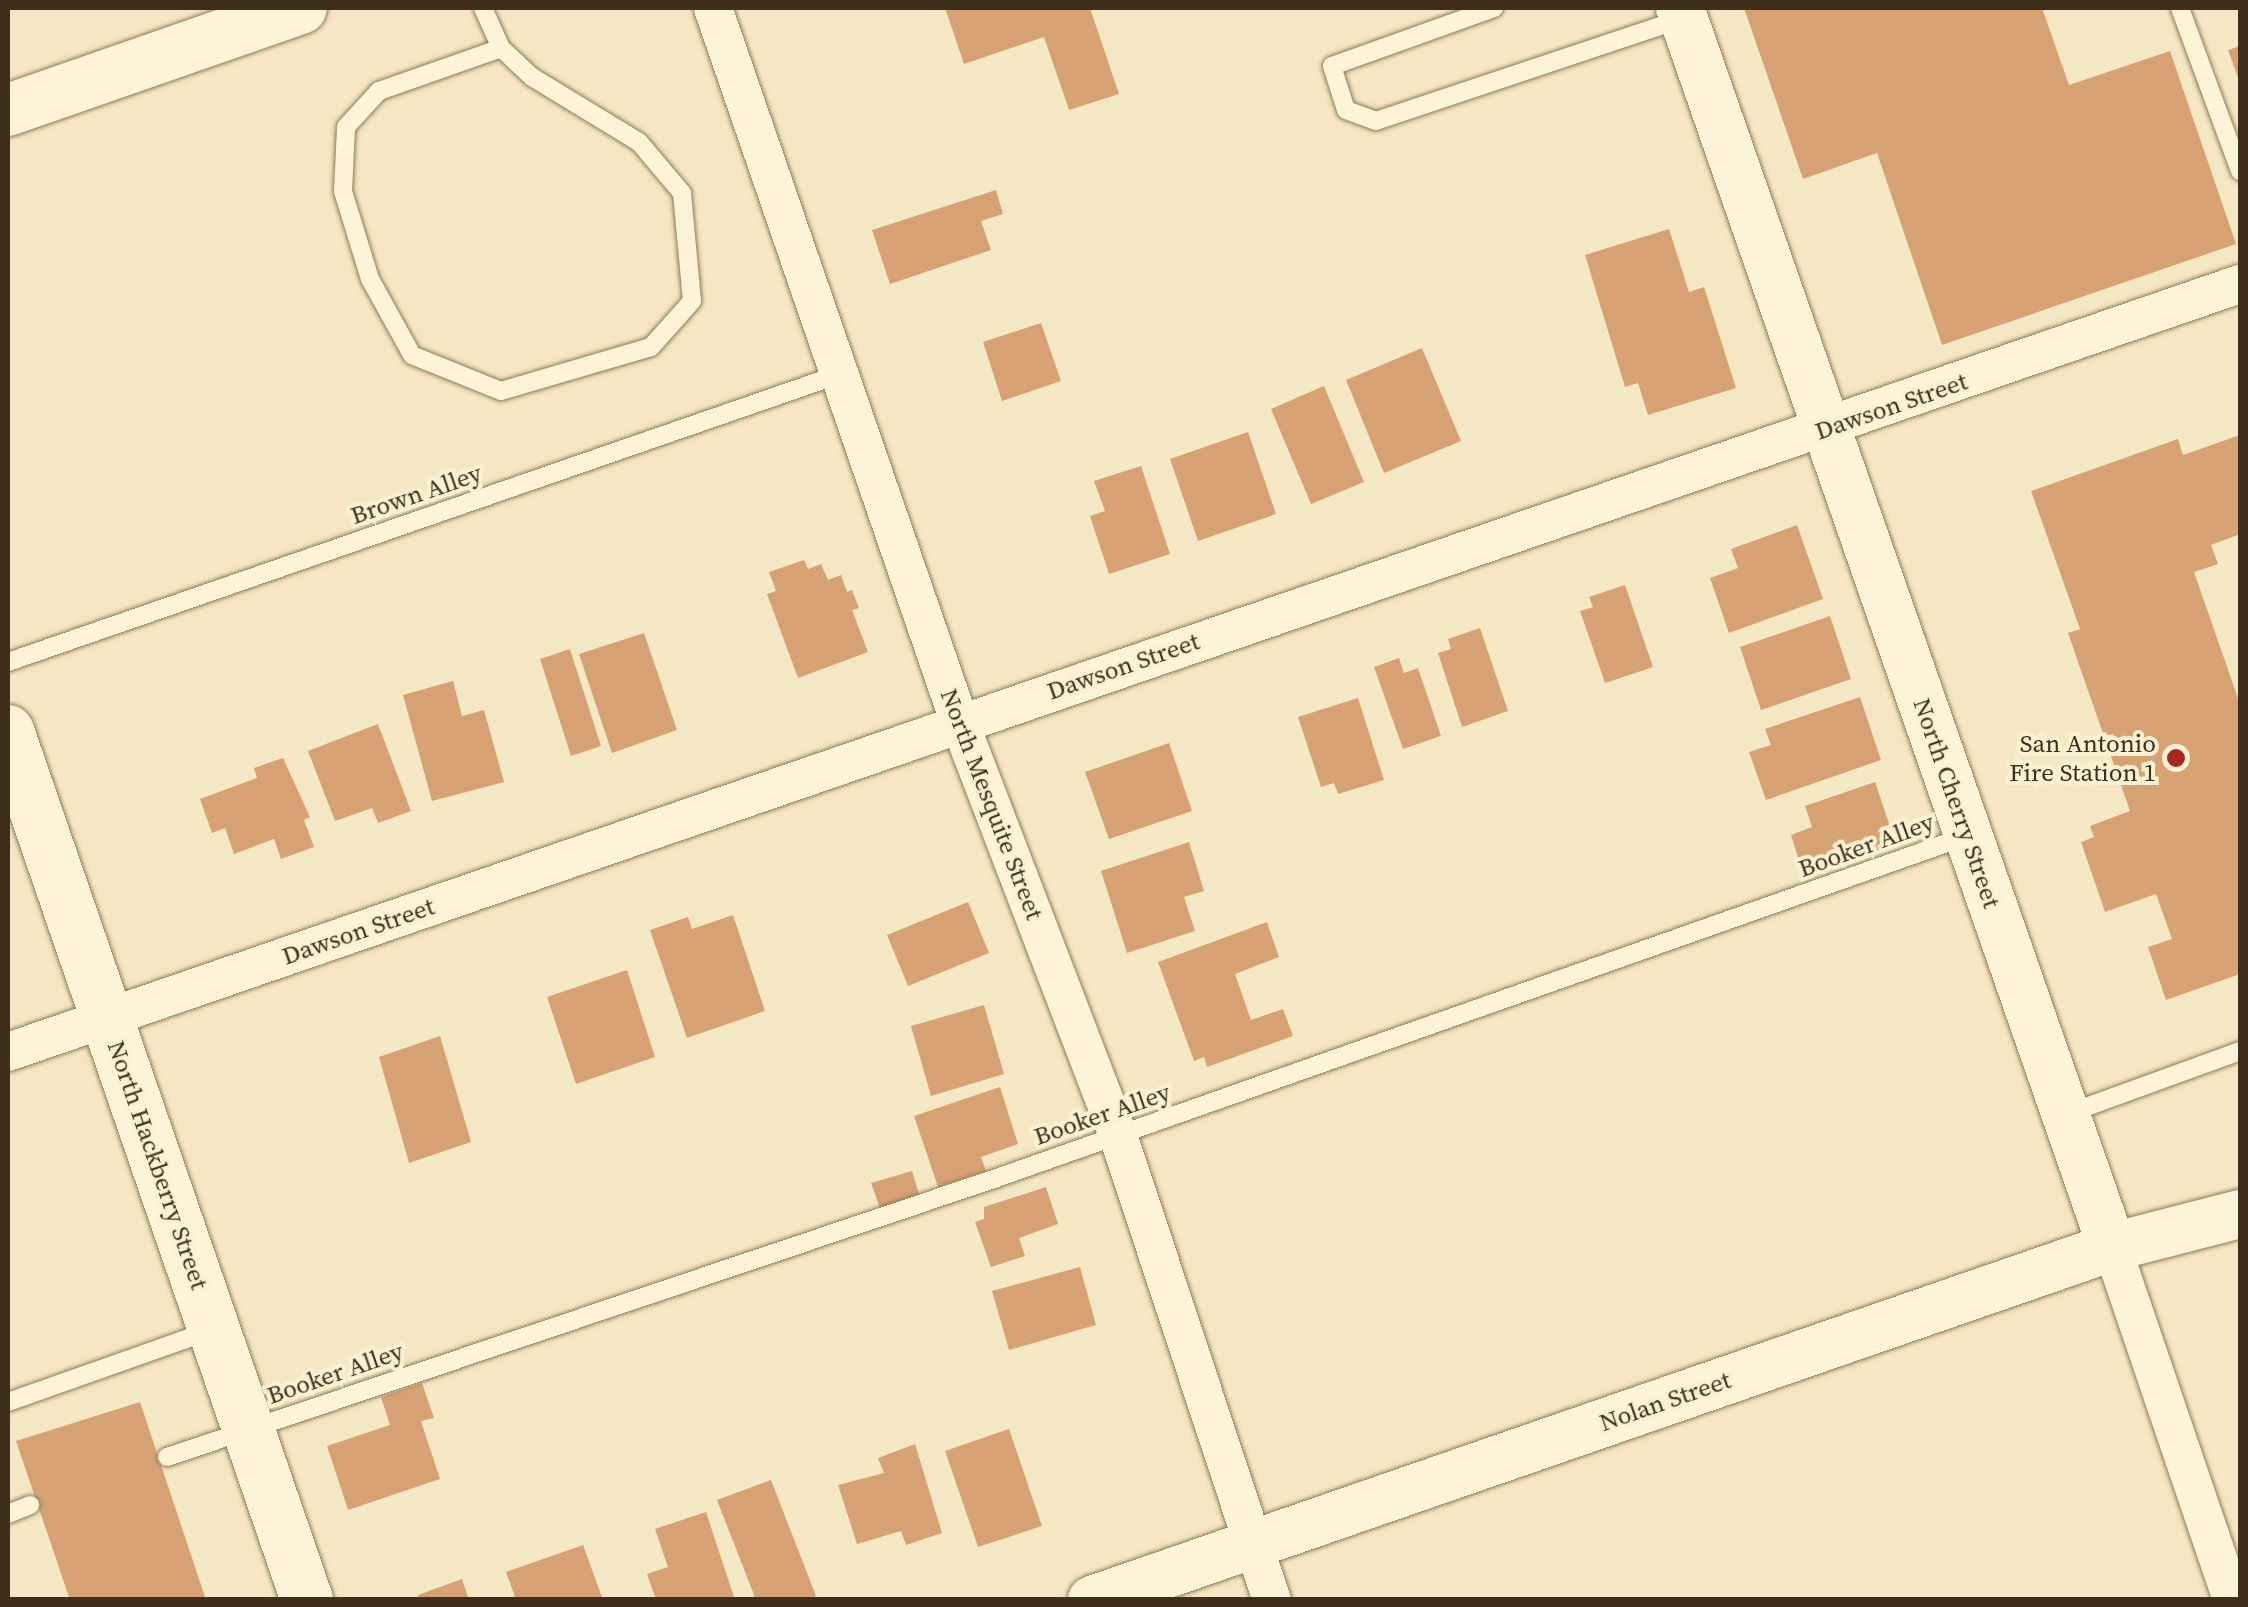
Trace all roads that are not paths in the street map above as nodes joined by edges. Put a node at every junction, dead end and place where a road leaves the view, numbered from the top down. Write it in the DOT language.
graph roads {
  1 [pos="301,8"];
  2 [pos="483,8"];
  3 [pos="713,8"];
  4 [pos="1494,8"];
  5 [pos="2180,8"];
  6 [pos="1682,13"];
  7 [pos="501,48"];
  8 [pos="8,110"];
  9 [pos="2240,171"];
  10 [pos="2240,284"];
  11 [pos="840,374"];
  12 [pos="1826,429"];
  13 [pos="8,662"];
  14 [pos="959,721"];
  15 [pos="8,731"];
  16 [pos="1968,835"];
  17 [pos="106,1018"];
  18 [pos="2240,1051"];
  19 [pos="8,1052"];
  20 [pos="2066,1114"];
  21 [pos="1118,1136"];
  22 [pos="2240,1214"];
  23 [pos="2112,1247"];
  24 [pos="215,1329"];
  25 [pos="8,1402"];
  26 [pos="248,1428"];
  27 [pos="167,1457"];
  28 [pos="30,1505"];
  29 [pos="8,1514"];
  30 [pos="1252,1544"];
  31 [pos="307,1600"];
  32 [pos="1092,1600"];
  33 [pos="1272,1600"];
  34 [pos="2232,1600"];
  1 -- 8 [label="main road"];
  2 -- 7 [label="lane"];
  3 -- 11 [label="street, North Mesquite Street"];
  4 -- 6 [label="lane"];
  5 -- 9 [label="lane"];
  6 -- 12 [label="street, North Cherry Street"];
  7 -- 7 [label="lane"];
  10 -- 12 [label="street, Dawson Street"];
  11 -- 13 [label="lane, Brown Alley"];
  11 -- 14 [label="street, North Mesquite Street"];
  12 -- 14 [label="street, Dawson Street"];
  12 -- 16 [label="street, North Cherry Street"];
  14 -- 17 [label="street, Dawson Street"];
  14 -- 21 [label="street, North Mesquite Street"];
  15 -- 17 [label="main road, North Hackberry Street"];
  16 -- 20 [label="street, North Cherry Street"];
  16 -- 21 [label="lane, Booker Alley"];
  17 -- 19 [label="street, Dawson Street"];
  17 -- 24 [label="main road, North Hackberry Street"];
  18 -- 20 [label="lane"];
  20 -- 23 [label="street, North Cherry Street"];
  21 -- 26 [label="lane, Booker Alley"];
  21 -- 30 [label="street, North Mesquite Street"];
  22 -- 23 [label="street, Nolan Street"];
  23 -- 30 [label="street, Nolan Street"];
  23 -- 34 [label="street, North Cherry Street"];
  24 -- 25 [label="lane"];
  24 -- 26 [label="main road, North Hackberry Street"];
  26 -- 27 [label="lane, Booker Alley"];
  26 -- 31 [label="main road, North Hackberry Street"];
  28 -- 29 [label="lane"];
  30 -- 32 [label="street, Nolan Street"];
  30 -- 33 [label="street, North Mesquite Street"];
}
